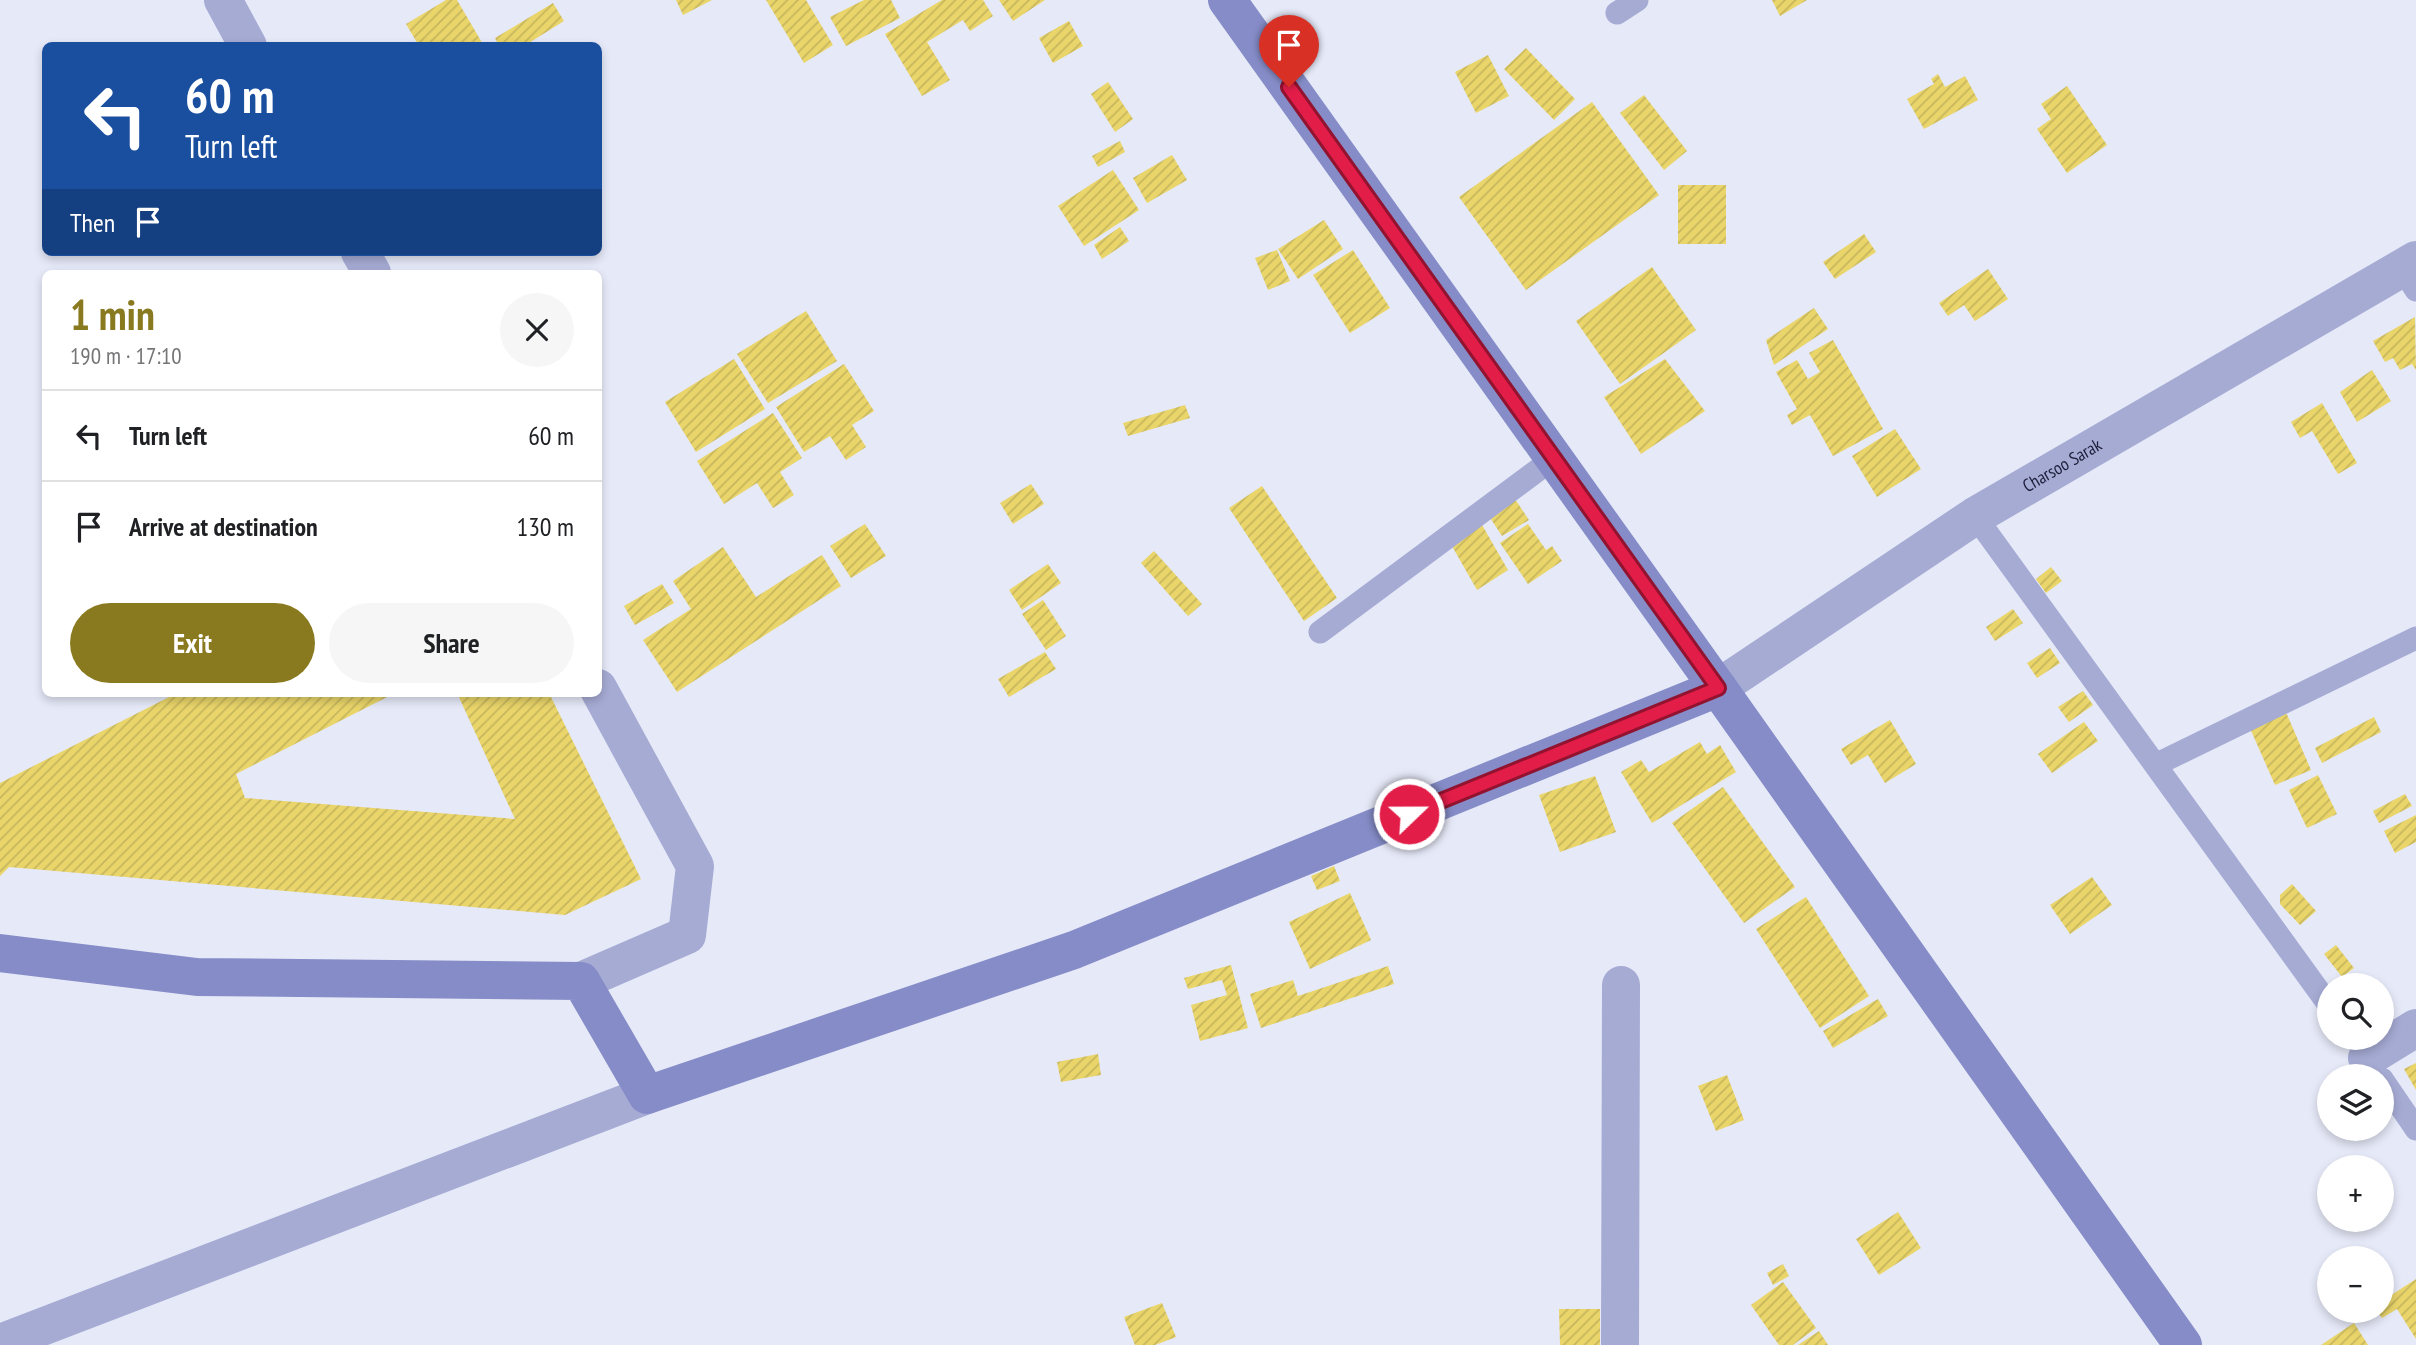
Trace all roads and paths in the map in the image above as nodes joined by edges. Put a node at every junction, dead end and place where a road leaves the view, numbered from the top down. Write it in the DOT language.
graph roads {
  1 [pos="223,0"];
  2 [pos="1227,0"];
  3 [pos="1637,0"];
  4 [pos="1616,13"];
  5 [pos="245,42"];
  6 [pos="2411,273"];
  7 [pos="1554,458"];
  8 [pos="1975,516"];
  9 [pos="1320,632"];
  10 [pos="2416,638"];
  11 [pos="1718,688"];
  12 [pos="602,695"];
  13 [pos="2157,764"];
  14 [pos="0,953"];
  15 [pos="581,981"];
  16 [pos="1621,985"];
  17 [pos="2317,988"];
  18 [pos="2416,1028"];
  19 [pos="2370,1063"];
  20 [pos="647,1095"];
  21 [pos="2416,1129"];
  22 [pos="0,1343"];
  23 [pos="1620,1345"];
  24 [pos="2183,1345"];
  1 -- 5 [label="street"];
  2 -- 7 [label="main road"];
  3 -- 4 [label="lane"];
  6 -- 8 [label="street, Charsoo Sarak"];
  7 -- 9 [label="lane"];
  7 -- 11 [label="main road"];
  8 -- 11 [label="street, Charsoo Sarak"];
  8 -- 13 [label="lane"];
  10 -- 13 [label="lane"];
  11 -- 20 [label="main road"];
  11 -- 24 [label="main road"];
  12 -- 15 [label="street"];
  13 -- 17 [label="lane"];
  14 -- 15 [label="main road"];
  15 -- 20 [label="main road"];
  16 -- 23 [label="street"];
  18 -- 19 [label="street"];
  19 -- 21 [label="lane"];
  20 -- 22 [label="street"];
}
